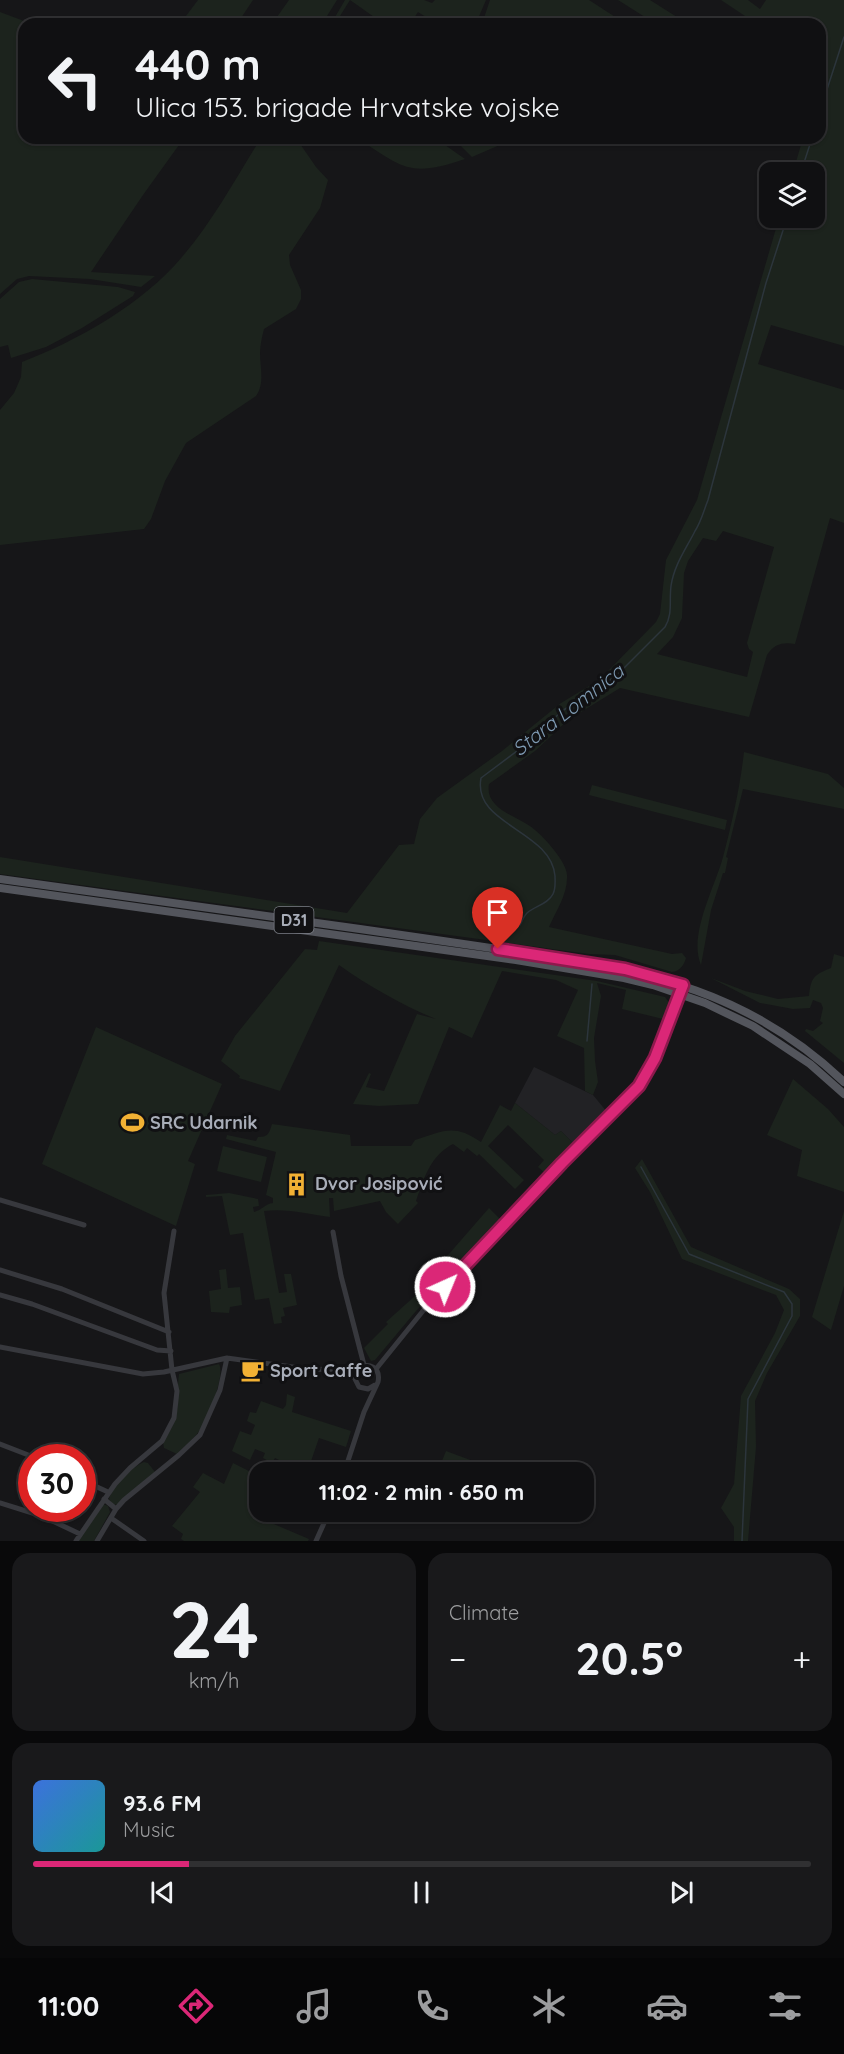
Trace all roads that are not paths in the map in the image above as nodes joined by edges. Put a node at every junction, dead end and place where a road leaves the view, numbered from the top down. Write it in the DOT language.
graph roads {
  1 [pos="0,879"];
  2 [pos="0,888"];
  3 [pos="682,989"];
  4 [pos="844,1082"];
  5 [pos="844,1094"];
  6 [pos="0,1201"];
  7 [pos="84,1225"];
  8 [pos="174,1231"];
  9 [pos="333,1232"];
  10 [pos="0,1270"];
  11 [pos="0,1295"];
  12 [pos="169,1332"];
  13 [pos="0,1347"];
  14 [pos="171,1351"];
  15 [pos="227,1358"];
  16 [pos="364,1365"];
  17 [pos="376,1369"];
  18 [pos="172,1370"];
  19 [pos="355,1375"];
  20 [pos="375,1385"];
  21 [pos="360,1387"];
  22 [pos="364,1412"];
  23 [pos="0,1444"];
  24 [pos="18,1451"];
  25 [pos="348,1462"];
  26 [pos="96,1486"];
  27 [pos="108,1492"];
  28 [pos="104,1499"];
  29 [pos="0,1503"];
  30 [pos="116,1509"];
  31 [pos="111,1518"];
  32 [pos="325,1522"];
  33 [pos="80,1534"];
  34 [pos="76,1541"];
  35 [pos="97,1541"];
  36 [pos="144,1541"];
  37 [pos="316,1541"];
  1 -- 3 [label="main road, D31"];
  2 -- 3 [label="main road, D31"];
  3 -- 4 [label="main road, D31"];
  3 -- 5 [label="main road, D31"];
  3 -- 17 [label="street"];
  6 -- 7 [label="street"];
  8 -- 12 [label="street"];
  9 -- 16 [label="street"];
  10 -- 12 [label="street"];
  11 -- 14 [label="street"];
  12 -- 14 [label="street"];
  13 -- 18 [label="street"];
  14 -- 18 [label="street"];
  15 -- 18 [label="street"];
  15 -- 19 [label="street"];
  15 -- 30 [label="street"];
  16 -- 17 [label="street"];
  16 -- 19 [label="street"];
  17 -- 20 [label="street"];
  18 -- 27 [label="street"];
  19 -- 21 [label="street"];
  20 -- 21 [label="street"];
  20 -- 22 [label="street"];
  21 -- 22 [label="street"];
  22 -- 25 [label="street"];
  23 -- 24 [label="street"];
  26 -- 27 [label="street"];
  27 -- 28 [label="street"];
  28 -- 30 [label="street"];
  28 -- 33 [label="street"];
  29 -- 33 [label="street"];
  30 -- 31 [label="street"];
  31 -- 35 [label="street"];
  31 -- 36 [label="street"];
  32 -- 37 [label="street"];
  33 -- 34 [label="street"];
}
